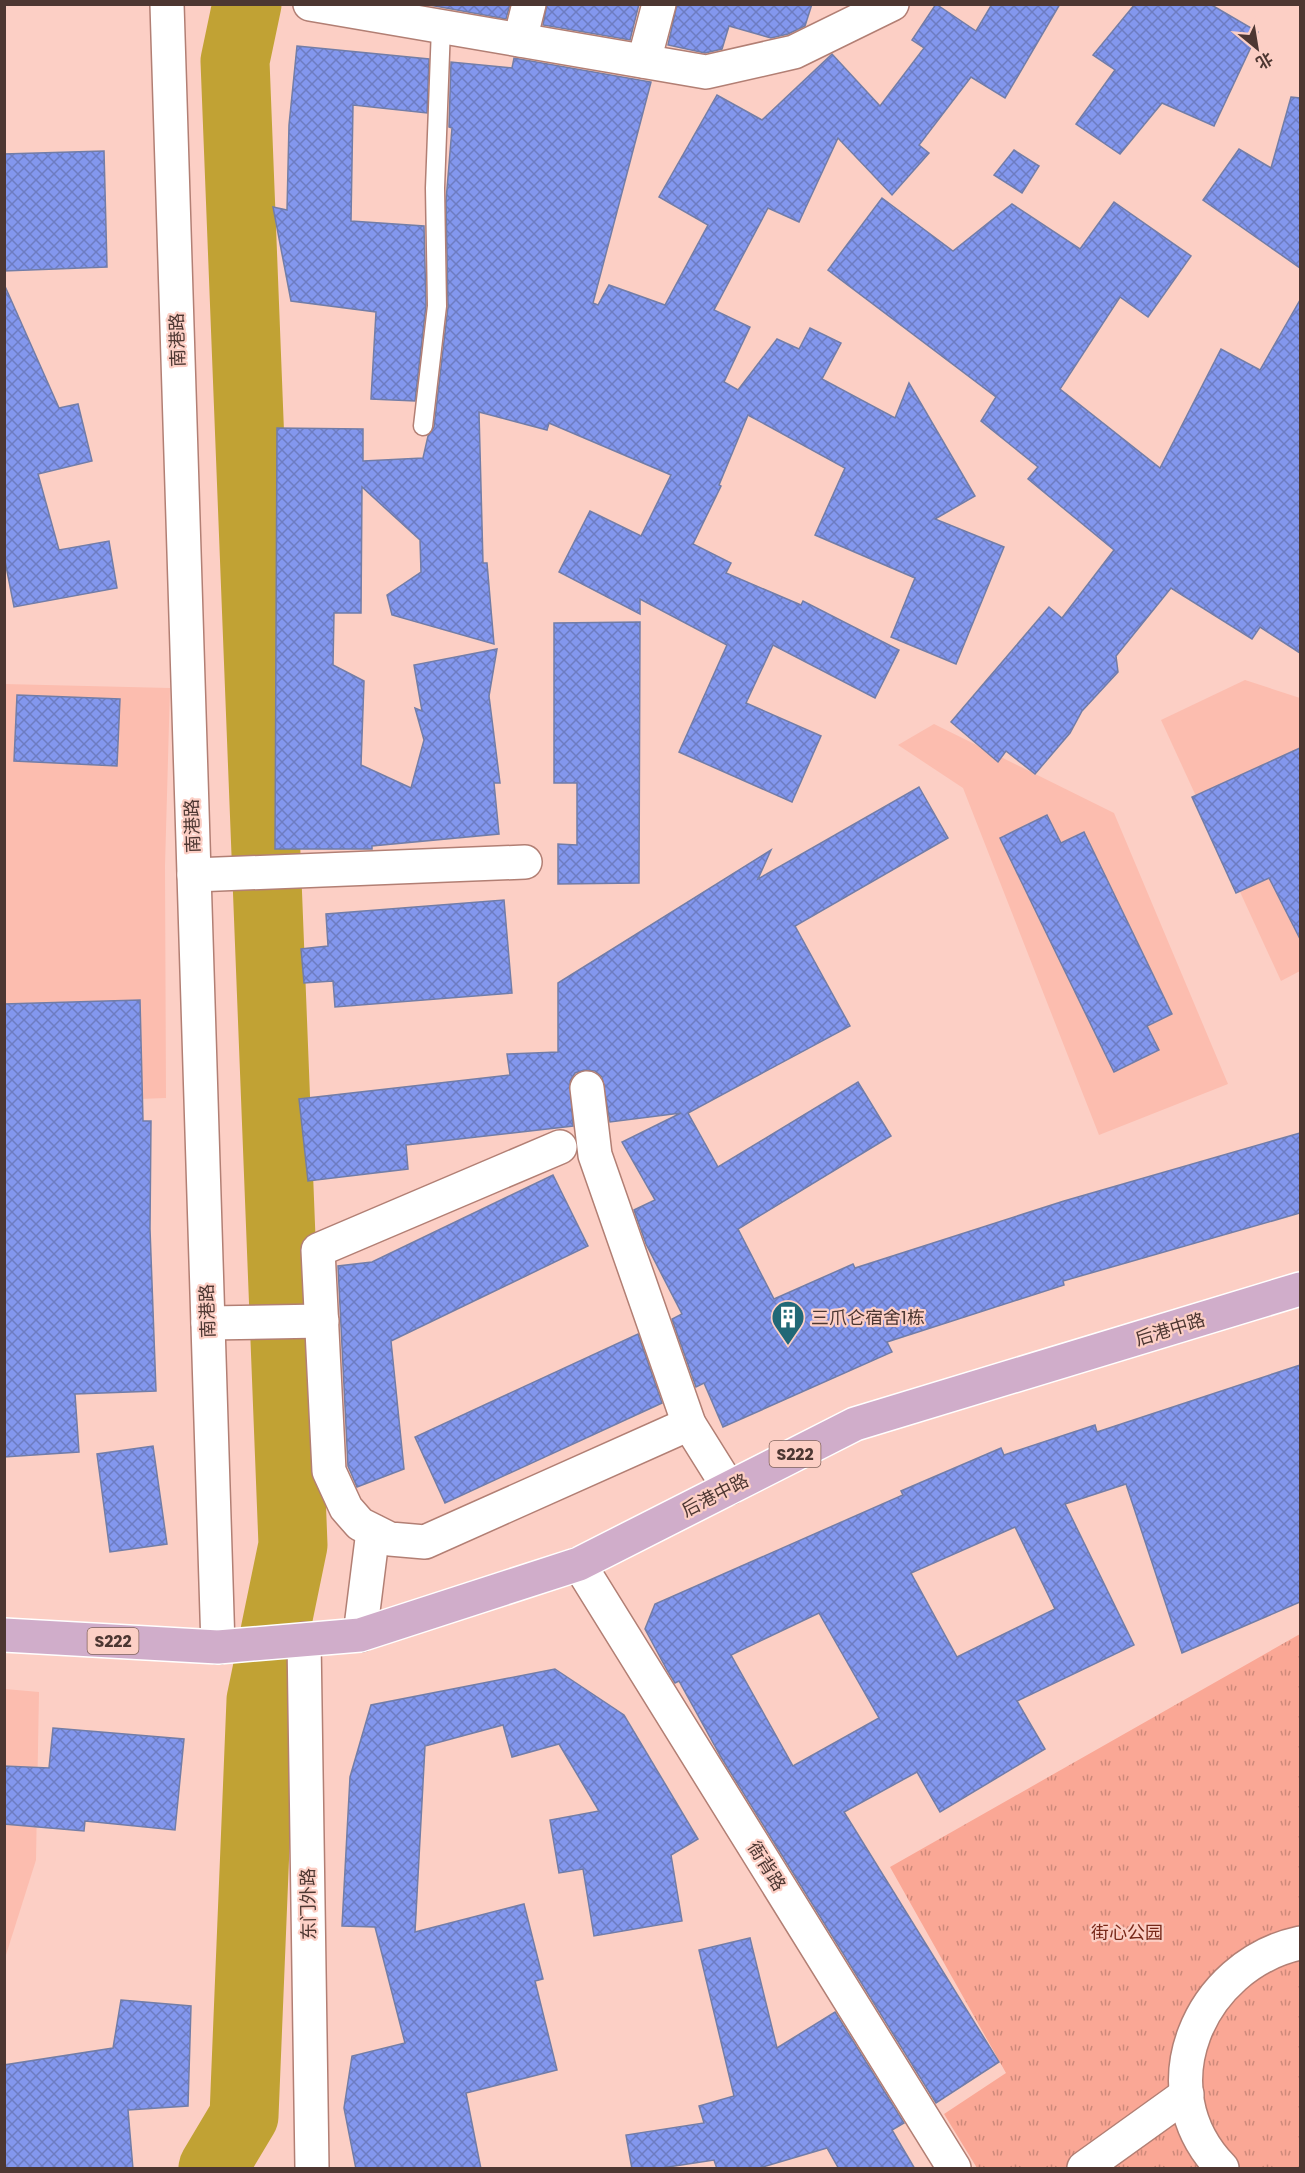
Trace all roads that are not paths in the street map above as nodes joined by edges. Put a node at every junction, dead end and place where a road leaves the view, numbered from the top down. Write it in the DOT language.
graph roads {
  1 [pos="167,4"];
  2 [pos="310,4"];
  3 [pos="529,4"];
  4 [pos="659,4"];
  5 [pos="892,4"];
  6 [pos="399,12"];
  7 [pos="441,27"];
  8 [pos="520,40"];
  9 [pos="644,62"];
  10 [pos="423,426"];
  11 [pos="525,862"];
  12 [pos="196,874"];
  13 [pos="587,1088"];
  14 [pos="560,1147"];
  15 [pos="1300,1289"];
  16 [pos="322,1321"];
  17 [pos="209,1323"];
  18 [pos="689,1424"];
  19 [pos="729,1488"];
  20 [pos="373,1531"];
  21 [pos="579,1564"];
  22 [pos="4,1635"];
  23 [pos="360,1635"];
  24 [pos="302,1640"];
  25 [pos="220,1647"];
  26 [pos="1300,1943"];
  27 [pos="1187,2094"];
  28 [pos="312,2169"];
  29 [pos="954,2169"];
  30 [pos="1084,2169"];
  31 [pos="1222,2169"];
  1 -- 12 [label="street, 南港路"];
  2 -- 6 [label="street"];
  3 -- 8 [label="street"];
  4 -- 9 [label="street"];
  5 -- 9 [label="street"];
  6 -- 7 [label="street"];
  7 -- 8 [label="street"];
  7 -- 10 [label="lane"];
  8 -- 9 [label="street"];
  11 -- 12 [label="street"];
  12 -- 17 [label="street, 南港路"];
  13 -- 18 [label="street"];
  14 -- 16 [label="street"];
  15 -- 19 [label="main road, 后港中路 / S222"];
  16 -- 17 [label="street"];
  16 -- 20 [label="street"];
  17 -- 25 [label="street, 南港路"];
  18 -- 19 [label="street"];
  18 -- 20 [label="street"];
  19 -- 21 [label="main road, 后港中路 / S222"];
  20 -- 23 [label="street"];
  21 -- 23 [label="main road, 后港中路 / S222"];
  21 -- 29 [label="street, 衙背路"];
  22 -- 25 [label="main road, S222"];
  23 -- 24 [label="main road, 后港中路 / S222"];
  24 -- 25 [label="main road, S222"];
  24 -- 28 [label="street, 东门外路"];
  26 -- 27 [label="street"];
  27 -- 30 [label="street"];
  27 -- 31 [label="street"];
}
